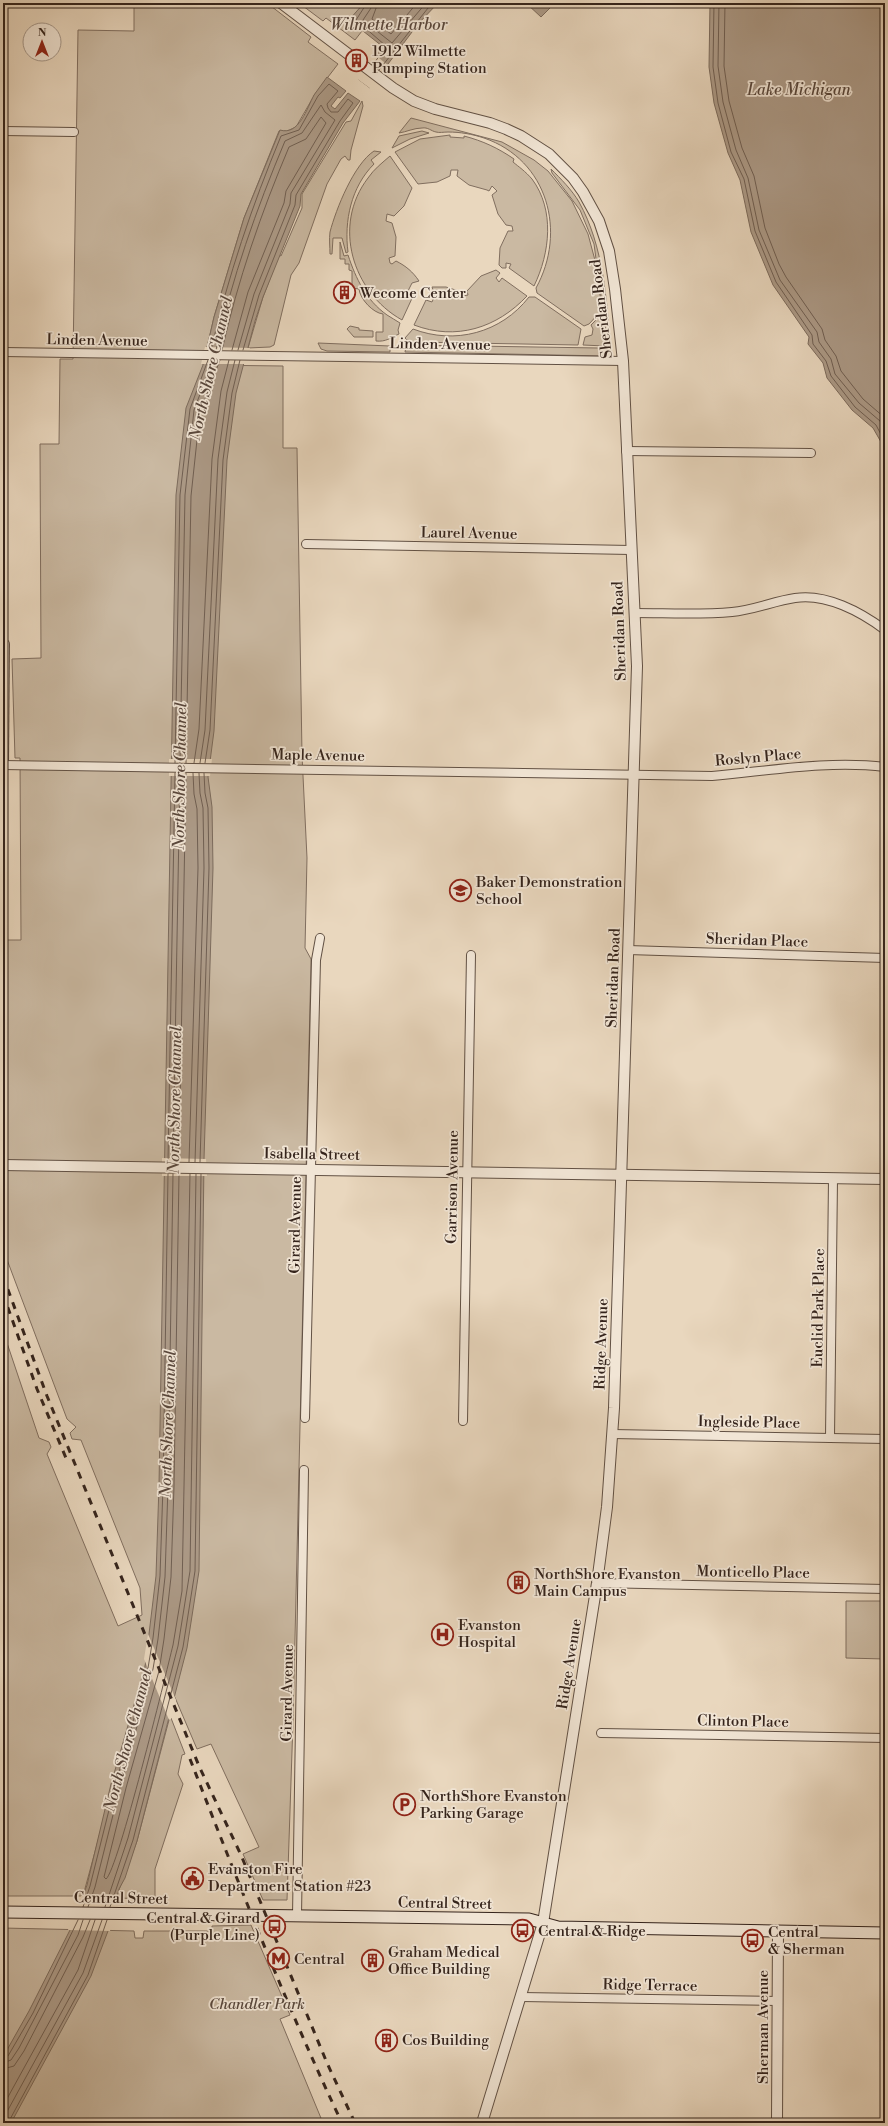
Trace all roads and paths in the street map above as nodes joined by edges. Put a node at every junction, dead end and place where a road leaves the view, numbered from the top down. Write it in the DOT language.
graph roads {
  1 [pos="281,3"];
  2 [pos="3,131"];
  3 [pos="74,132"];
  4 [pos="3,352"];
  5 [pos="623,361"];
  6 [pos="626,451"];
  7 [pos="811,453"];
  8 [pos="306,544"];
  9 [pos="631,550"];
  10 [pos="634,612"];
  11 [pos="885,630"];
  12 [pos="5,644"];
  13 [pos="4,765"];
  14 [pos="885,767"];
  15 [pos="634,775"];
  16 [pos="320,938"];
  17 [pos="628,950"];
  18 [pos="471,955"];
  19 [pos="885,958"];
  20 [pos="3,1165"];
  21 [pos="311,1169"];
  22 [pos="466,1172"];
  23 [pos="621,1175"];
  24 [pos="833,1179"];
  25 [pos="885,1179"];
  26 [pos="305,1418"];
  27 [pos="463,1420"];
  28 [pos="612,1434"];
  29 [pos="830,1438"];
  30 [pos="885,1439"];
  31 [pos="304,1470"];
  32 [pos="597,1583"];
  33 [pos="885,1589"];
  34 [pos="601,1733"];
  35 [pos="885,1738"];
  36 [pos="3,1912"];
  37 [pos="297,1916"];
  38 [pos="543,1923"];
  39 [pos="778,1931"];
  40 [pos="885,1933"];
  41 [pos="521,1997"];
  42 [pos="778,2001"];
  43 [pos="482,2123"];
  44 [pos="777,2123"];
  1 -- 5 [label="street, Sheridan Road"];
  2 -- 3 [label="street"];
  4 -- 5 [label="street, Linden Avenue"];
  5 -- 6 [label="street, Sheridan Road"];
  6 -- 7 [label="street"];
  6 -- 9 [label="street, Sheridan Road"];
  8 -- 9 [label="street, Laurel Avenue"];
  9 -- 10 [label="street, Sheridan Road"];
  10 -- 11 [label="street"];
  10 -- 15 [label="street, Sheridan Road"];
  12 -- 13 [label="street"];
  13 -- 15 [label="street, Maple Avenue"];
  14 -- 15 [label="street, Roslyn Place"];
  15 -- 17 [label="street, Sheridan Road"];
  16 -- 21 [label="street, Girard Avenue"];
  17 -- 19 [label="street, Sheridan Place"];
  17 -- 23 [label="street, Sheridan Road"];
  18 -- 22 [label="street, Garrison Avenue"];
  20 -- 21 [label="street, Isabella Street"];
  21 -- 22 [label="street, Isabella Street"];
  21 -- 26 [label="street, Girard Avenue"];
  22 -- 23 [label="street, Isabella Street"];
  22 -- 27 [label="street, Garrison Avenue"];
  23 -- 24 [label="street"];
  23 -- 28 [label="street, Ridge Avenue"];
  24 -- 25 [label="street"];
  24 -- 29 [label="street, Euclid Park Place"];
  28 -- 29 [label="street, Ingleside Place"];
  28 -- 32 [label="street, Ridge Avenue"];
  29 -- 30 [label="street, Ingleside Place"];
  31 -- 37 [label="street, Girard Avenue"];
  32 -- 33 [label="street, Monticello Place"];
  32 -- 38 [label="street, Ridge Avenue"];
  34 -- 35 [label="street, Clinton Place"];
  36 -- 37 [label="main road, Central Street"];
  37 -- 38 [label="main road, Central Street"];
  38 -- 39 [label="main road, Central Street"];
  38 -- 41 [label="street, Ridge Avenue"];
  39 -- 40 [label="main road, Central Street"];
  39 -- 42 [label="street, Sherman Avenue"];
  41 -- 42 [label="street, Ridge Terrace"];
  41 -- 43 [label="street, Ridge Avenue"];
  42 -- 44 [label="street, Sherman Avenue"];
}
